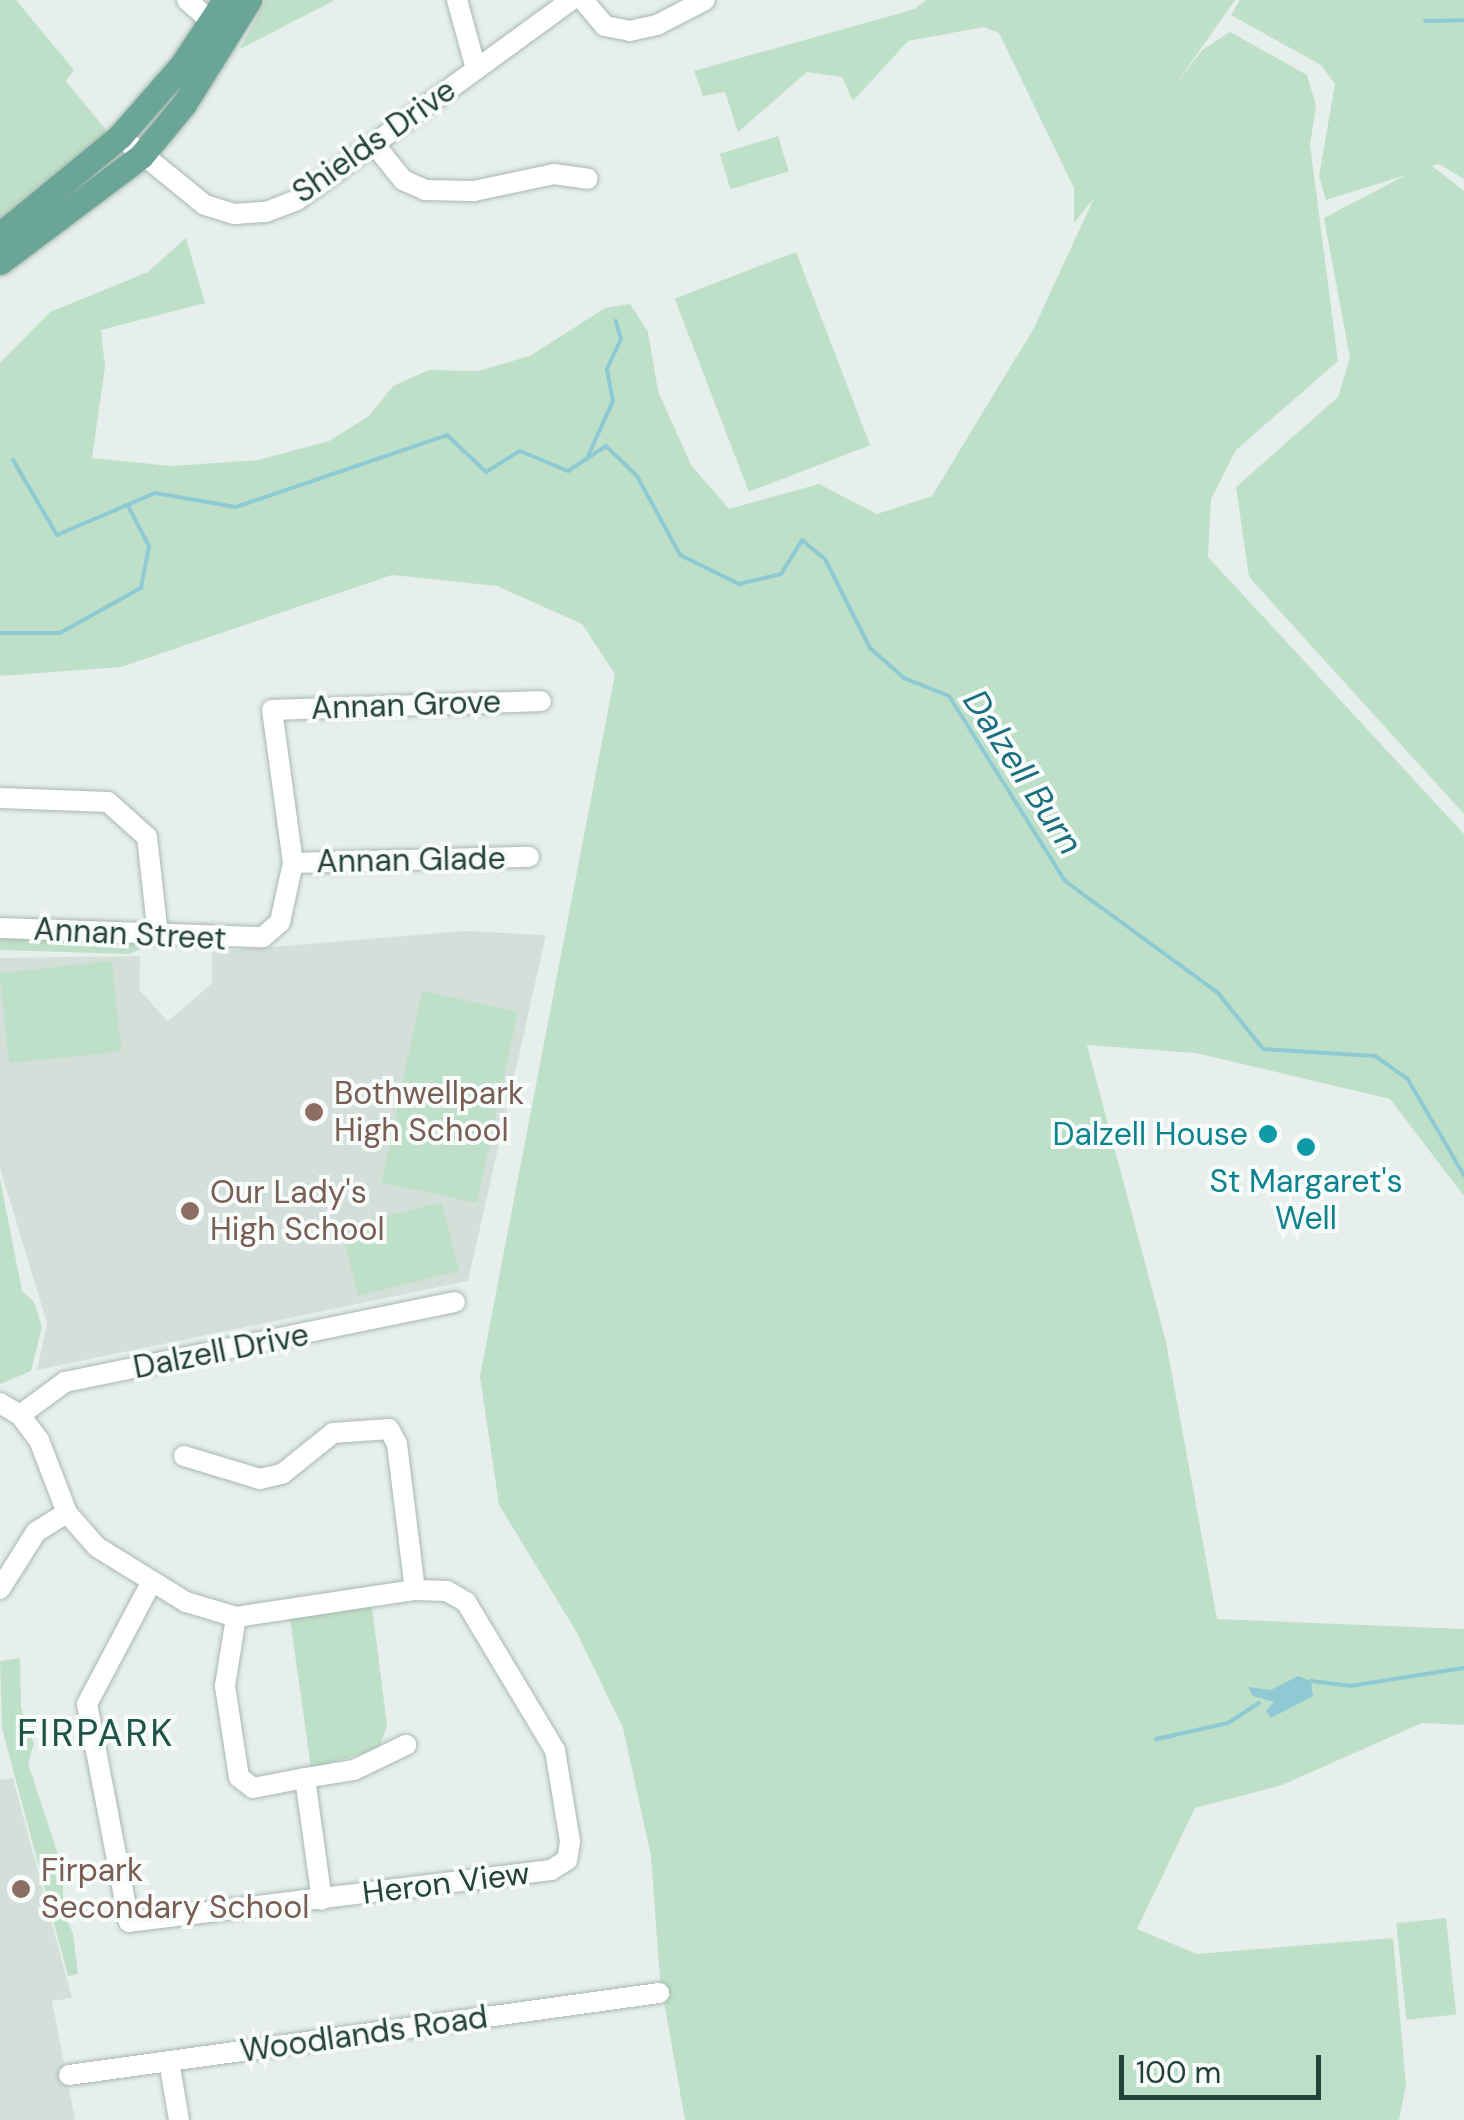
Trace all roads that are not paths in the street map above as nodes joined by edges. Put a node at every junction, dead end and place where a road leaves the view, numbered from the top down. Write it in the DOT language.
graph roads {
  1 [pos="188,0"];
  2 [pos="250,0"];
  3 [pos="457,0"];
  4 [pos="571,0"];
  5 [pos="583,0"];
  6 [pos="705,0"];
  7 [pos="222,20"];
  8 [pos="476,70"];
  9 [pos="120,136"];
  10 [pos="374,144"];
  11 [pos="141,156"];
  12 [pos="588,179"];
  13 [pos="0,235"];
  14 [pos="0,262"];
  15 [pos="541,701"];
  16 [pos="272,710"];
  17 [pos="0,798"];
  18 [pos="529,857"];
  19 [pos="293,863"];
  20 [pos="0,928"];
  21 [pos="158,935"];
  22 [pos="455,1302"];
  23 [pos="0,1403"];
  24 [pos="20,1415"];
  25 [pos="184,1456"];
  26 [pos="67,1512"];
  27 [pos="150,1585"];
  28 [pos="0,1588"];
  29 [pos="415,1590"];
  30 [pos="236,1618"];
  31 [pos="406,1745"];
  32 [pos="305,1778"];
  33 [pos="322,1900"];
  34 [pos="659,1993"];
  35 [pos="169,2061"];
  36 [pos="69,2075"];
  37 [pos="179,2120"];
  1 -- 7 [label="street"];
  2 -- 7 [label="main road"];
  3 -- 8 [label="street"];
  4 -- 8 [label="street, Shields Drive"];
  5 -- 6 [label="street"];
  7 -- 9 [label="main road"];
  7 -- 11 [label="main road"];
  8 -- 10 [label="street, Shields Drive"];
  9 -- 11 [label="street, Shields Drive"];
  9 -- 13 [label="main road"];
  10 -- 11 [label="street, Shields Drive"];
  10 -- 12 [label="street"];
  11 -- 14 [label="main road"];
  15 -- 16 [label="street, Annan Grove"];
  16 -- 19 [label="street, Annan Street"];
  17 -- 21 [label="street"];
  18 -- 19 [label="street, Annan Glade"];
  19 -- 21 [label="street, Annan Street"];
  20 -- 21 [label="street, Annan Street"];
  22 -- 24 [label="street, Dalzell Drive"];
  23 -- 24 [label="street"];
  24 -- 26 [label="street, Heron View"];
  25 -- 29 [label="street"];
  26 -- 27 [label="street, Heron View"];
  26 -- 28 [label="street"];
  27 -- 30 [label="street, Heron View"];
  27 -- 33 [label="street, Heron View"];
  29 -- 30 [label="street, Heron View"];
  29 -- 33 [label="street, Heron View"];
  30 -- 32 [label="street"];
  31 -- 32 [label="street"];
  32 -- 33 [label="street"];
  34 -- 35 [label="street, Woodlands Road"];
  35 -- 36 [label="street, Woodlands Road"];
  35 -- 37 [label="street"];
}
